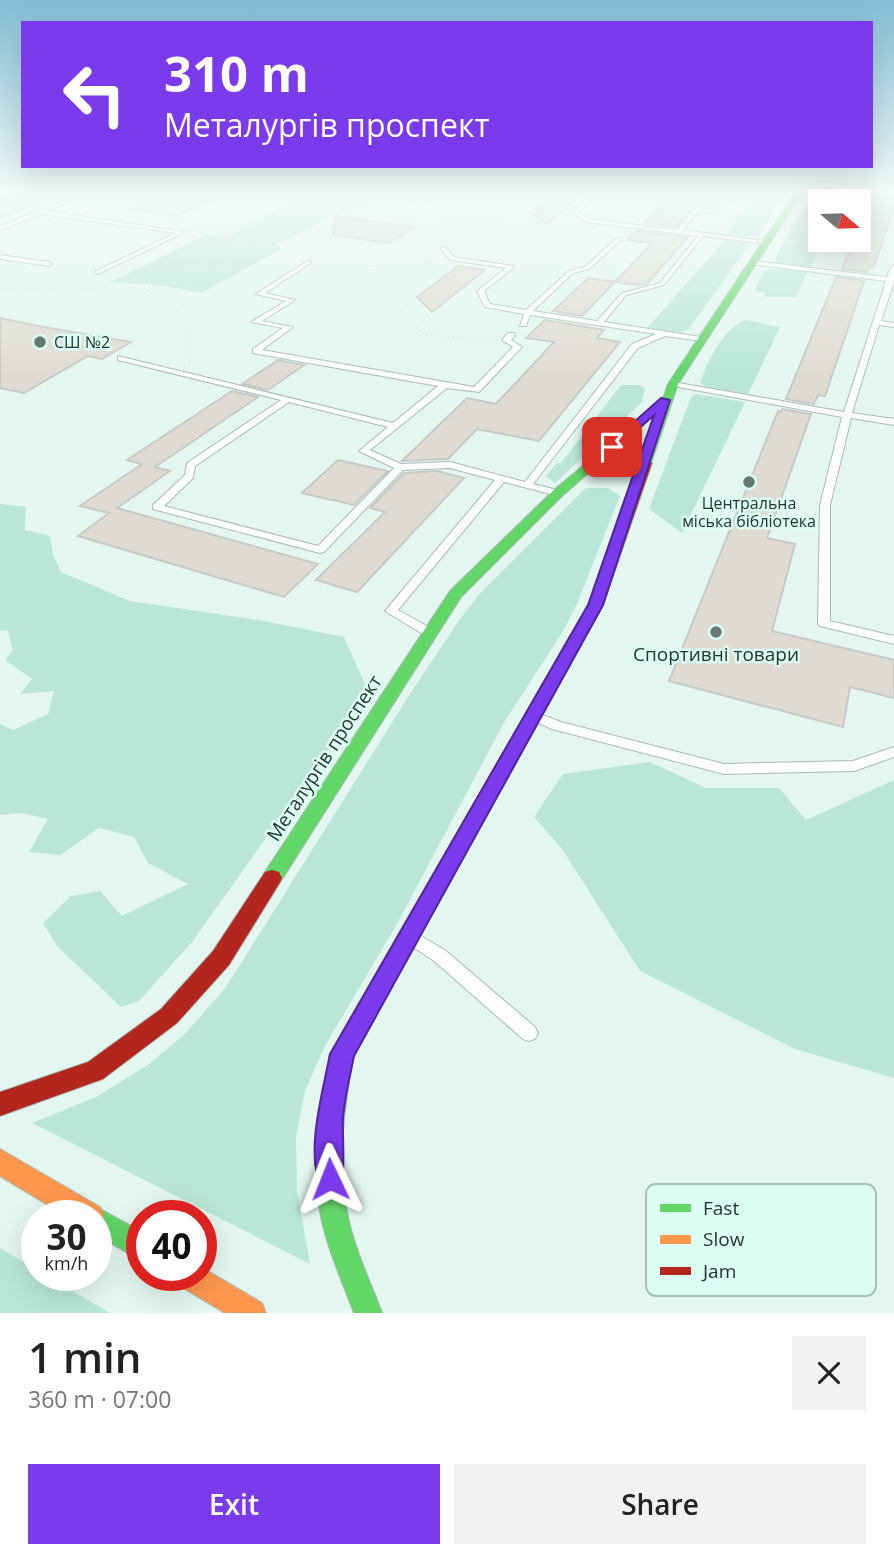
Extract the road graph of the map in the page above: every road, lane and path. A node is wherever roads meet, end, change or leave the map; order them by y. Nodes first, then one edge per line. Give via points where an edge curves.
1 (142, 251) edge
2 (228, 251) edge
3 (252, 251) edge
4 (446, 251) edge
5 (487, 251) edge
6 (548, 251) edge
7 (573, 251) edge
8 (605, 251) edge
9 (688, 251) edge
10 (762, 251) edge
11 (484, 253) dead end
12 (570, 254) junction
13 (0, 257) edge
14 (309, 262) dead end
15 (49, 264) dead end
16 (753, 264) junction
17 (373, 266) dead end
18 (511, 267) junction
19 (894, 267) edge
20 (98, 272) dead end
21 (172, 279) junction
22 (892, 280) edge
23 (159, 285) junction
24 (0, 289) edge
25 (176, 291) junction
26 (144, 293) dead end
27 (528, 312) junction
28 (599, 323) junction
29 (876, 323) junction
30 (523, 324) dead end
31 (894, 325) edge
32 (665, 333) junction
33 (509, 338) joint
34 (701, 339) junction
35 (121, 358) dead end
36 (191, 375) junction
37 (673, 384) junction
38 (445, 385) junction
39 (288, 399) junction
40 (665, 400) junction
41 (848, 415) junction
42 (894, 422) edge
43 (395, 426) junction
44 (400, 467) junction
45 (502, 478) junction
46 (577, 478) junction
47 (598, 480) dead end
48 (528, 484) junction
49 (558, 493) junction
50 (430, 633) junction
51 (894, 640) edge
52 (531, 715) junction
53 (894, 752) edge
54 (408, 934) junction
55 (529, 1033) dead end
56 (0, 1104) edge
57 (0, 1162) edge
58 (64, 1200) edge
59 (215, 1291) edge
60 (252, 1313) edge
61 (368, 1313) edge

1 - 20 lane
2 - 21 path
3 - 25 path
4 - 18 lane via 452,259
5 - 11 path
6 - 12 path
7 - 12 path
8 - 27 lane via 587,268 571,272
9 - 28 lane via 662,284 624,294
10 - 16 street, Металургів проспект
12 - 18 path
13 - 15 lane
14 - 38 lane via 259,294 292,300 255,322 289,327 256,351
16 - 22 lane
16 - 34 street, Металургів проспект
17 - 33 path via 378,286 424,335 476,341
18 - 27 lane via 480,291 487,306
19 - 22 lane
21 - 23 path
21 - 25 path
22 - 29 lane
23 - 24 path
23 - 26 path
25 - 36 path via 190,322
27 - 28 lane
27 - 30 lane
28 - 32 lane
29 - 31 lane
29 - 41 lane
32 - 34 lane
32 - 48 lane via 635,346
33 - 38 lane via 518,346 476,390
34 - 37 street, Металургів проспект
35 - 36 lane
36 - 39 lane
37 - 40 street, Металургів проспект
37 - 41 lane
38 - 43 lane
39 - 43 lane
39 - 44 lane via 190,465 190,476 157,506 320,550
40 - 46 street, Металургів проспект
40 - 52 street, Металургів проспект via 628,487 596,605
41 - 42 lane
41 - 51 lane via 825,505 824,623
43 - 44 lane via 364,451
44 - 45 lane via 450,465
45 - 48 lane
45 - 50 lane via 391,611
46 - 47 street
46 - 49 street, Металургів проспект
48 - 49 lane
49 - 50 street, Металургів проспект via 455,594
50 - 56 street, Металургів проспект via 221,958 169,1016 94,1071
52 - 53 lane via 557,726 724,769 854,766
52 - 54 street, Металургів проспект
54 - 55 lane
54 - 61 street, Металургів проспект via 342,1054 331,1113 332,1207
57 - 58 street
59 - 60 street

